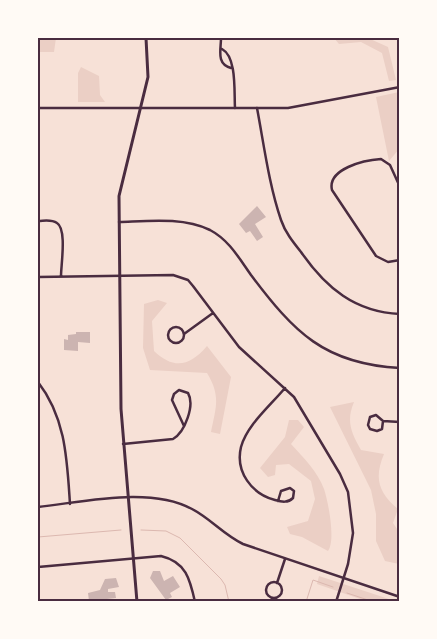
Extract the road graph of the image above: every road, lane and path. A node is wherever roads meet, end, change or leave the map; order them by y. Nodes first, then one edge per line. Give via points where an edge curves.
1 (146, 38) edge
2 (221, 38) edge
3 (222, 49) junction
4 (231, 68) junction
5 (400, 87) edge
6 (141, 107) junction
7 (38, 108) edge
8 (235, 108) junction
9 (257, 108) junction
10 (400, 187) edge
11 (38, 221) edge
12 (120, 222) junction
13 (400, 260) edge
14 (38, 276) edge
15 (61, 276) junction
16 (119, 276) junction
17 (213, 313) junction
18 (400, 314) edge
19 (184, 334) junction
20 (400, 368) edge
21 (38, 382) edge
22 (284, 388) junction
23 (384, 421) junction
24 (400, 422) edge
25 (184, 426) junction
26 (123, 444) junction
27 (128, 498) junction
28 (278, 501) junction
29 (70, 504) junction
30 (38, 507) edge
31 (133, 558) junction
32 (285, 559) junction
33 (38, 567) edge
34 (343, 578) junction
35 (277, 583) junction
36 (400, 597) edge
37 (137, 602) edge
38 (195, 602) edge
39 (336, 602) edge

1 - 6 main road via 148,77
2 - 3 street
3 - 4 street via 230,56
3 - 4 street via 221,61
4 - 8 street
5 - 9 street via 296,107
6 - 7 street
6 - 8 street
6 - 12 main road via 120,190
8 - 9 street
9 - 18 street via 278,209 287,233 313,270 341,295 370,310
10 - 13 street via 393,169 381,159 341,171 334,175 330,184 376,256 388,262
11 - 15 street via 56,222 61,226
12 - 16 main road
12 - 20 street via 186,223 208,230 230,246 280,314 311,340 344,358
14 - 15 street
15 - 16 street
16 - 17 street via 180,276 193,286
16 - 26 main road
17 - 19 street
17 - 22 street via 239,347
19 - 19 street via 175,328 169,335 172,341 178,342
21 - 29 street via 63,433
22 - 28 street via 248,433 240,456 243,474 254,489
22 - 34 street via 302,408 348,492 353,533
23 - 23 street via 373,416 368,425 377,431 382,429
23 - 24 street
25 - 25 street via 190,399 188,393 179,390 172,400
25 - 26 street via 173,439
26 - 27 main road
27 - 29 street
27 - 31 main road
27 - 32 street via 154,498 180,504 199,513 234,540
28 - 28 street via 290,501 294,491 285,488
29 - 30 street
31 - 33 street
31 - 37 main road
31 - 38 street via 161,556 180,564 187,571
32 - 34 street
32 - 35 street
34 - 36 street
34 - 39 street
35 - 35 street via 267,586 271,597 282,592

